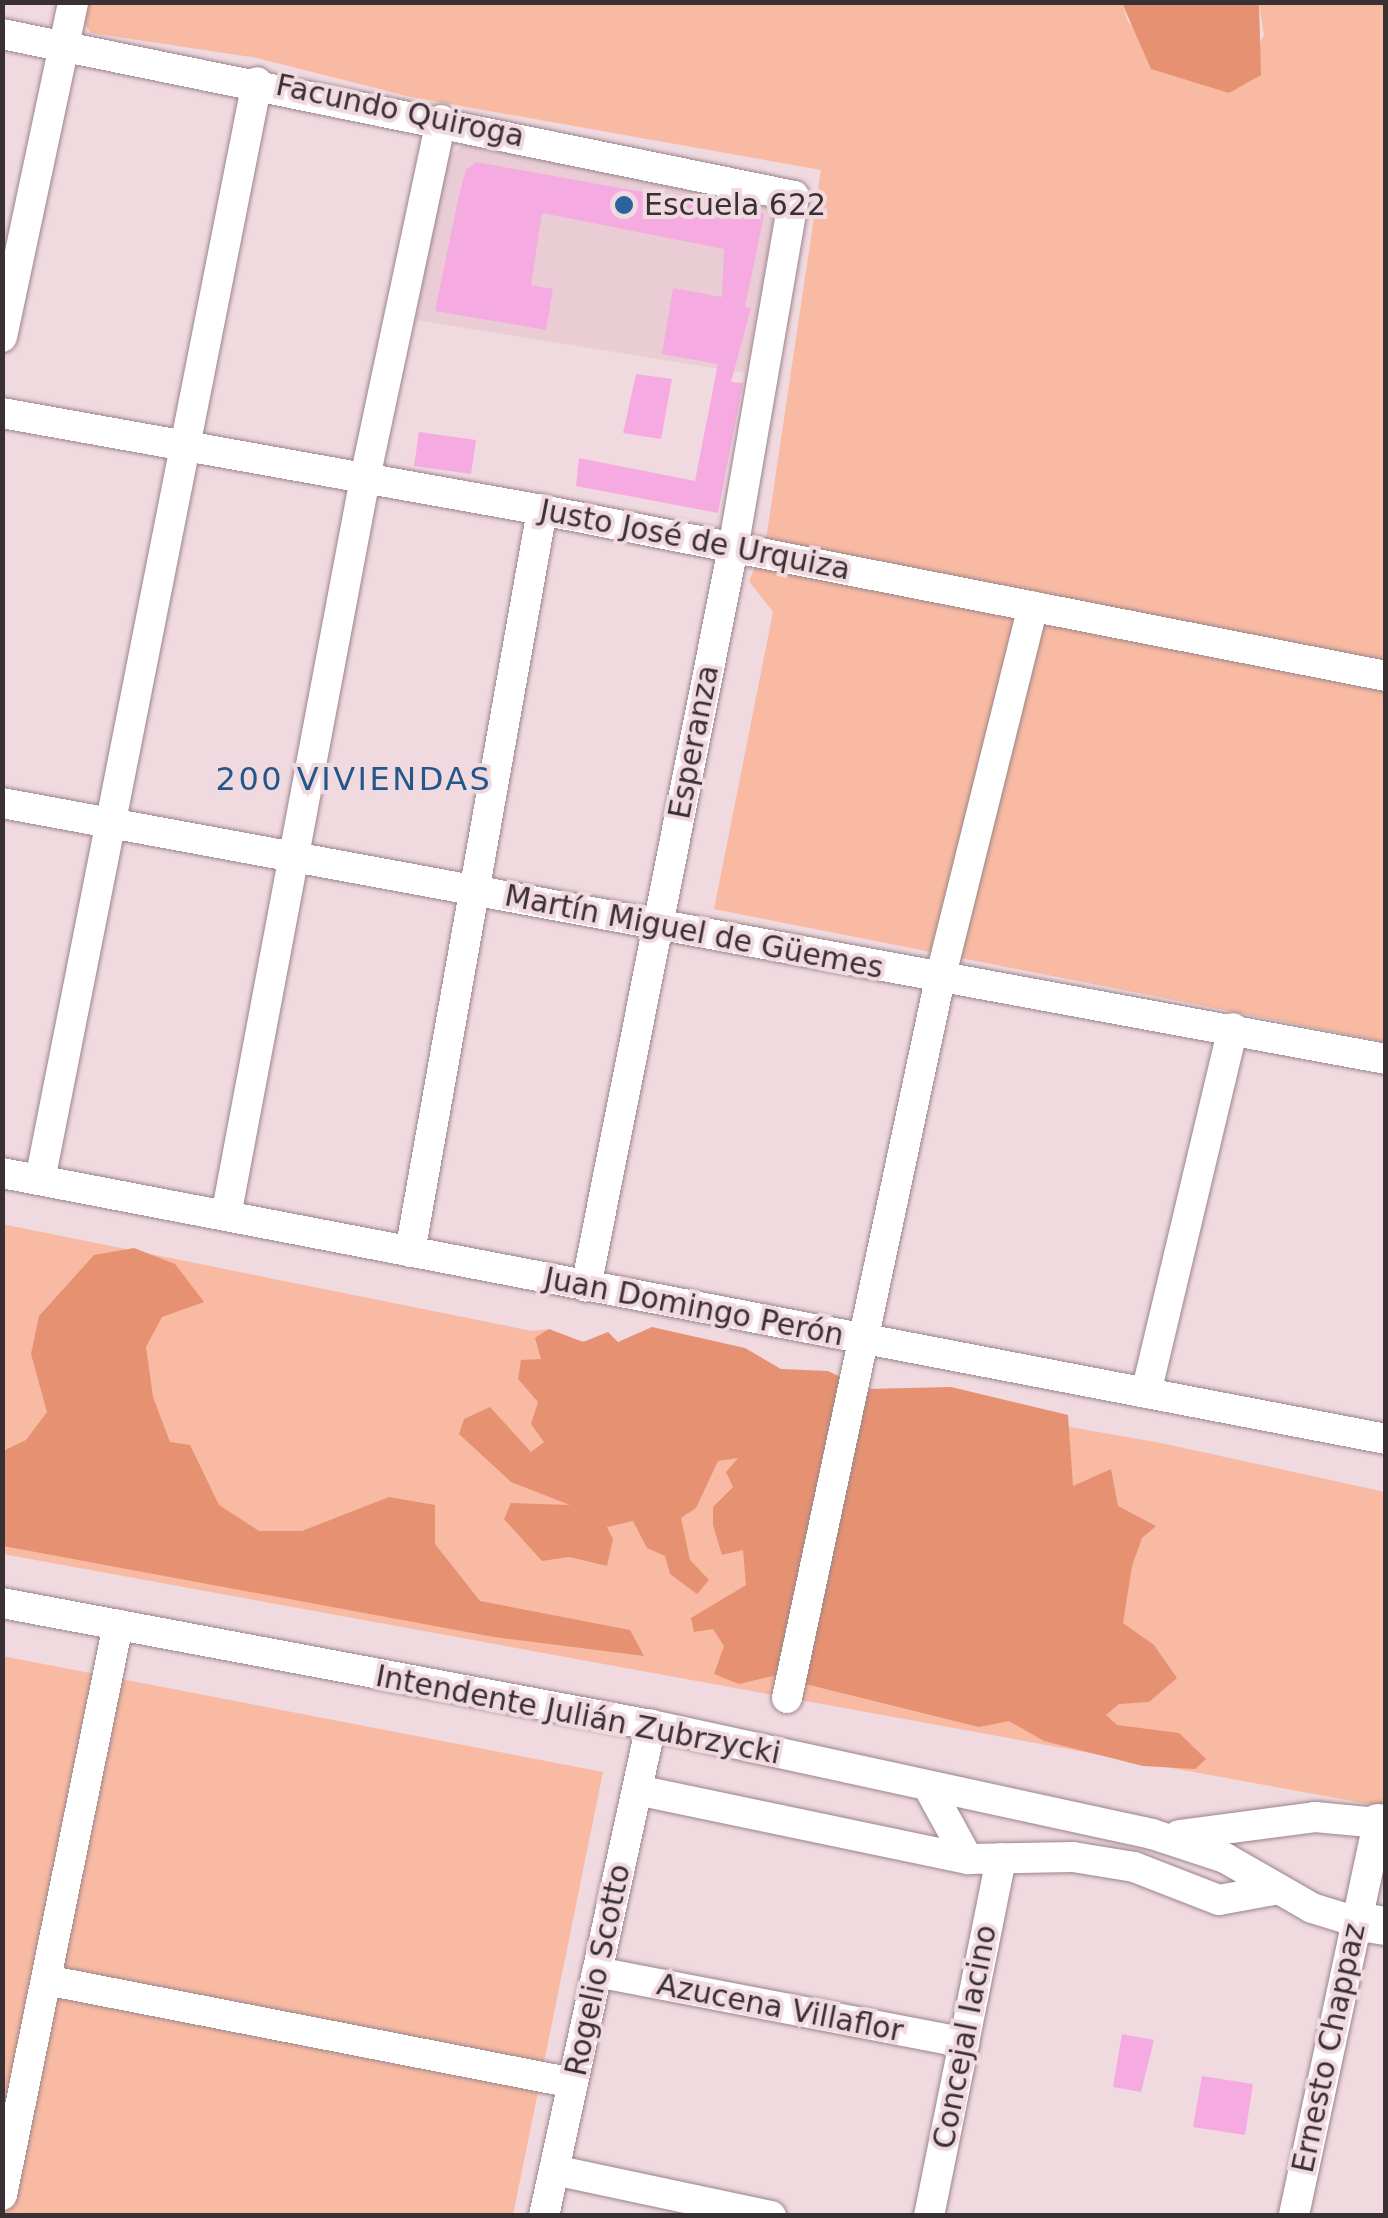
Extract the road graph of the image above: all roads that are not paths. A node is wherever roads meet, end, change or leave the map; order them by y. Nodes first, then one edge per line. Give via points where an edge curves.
1 (73, 2) edge
2 (2, 34) edge
3 (64, 46) junction
4 (258, 82) junction
5 (441, 120) junction
6 (794, 196) joint
7 (2, 337) edge
8 (2, 413) edge
9 (184, 446) junction
10 (365, 478) junction
11 (542, 510) junction
12 (733, 548) junction
13 (1033, 606) junction
14 (1386, 676) edge
15 (2, 803) edge
16 (110, 820) junction
17 (293, 856) junction
18 (472, 890) junction
19 (658, 926) junction
20 (940, 979) junction
21 (1233, 1028) junction
22 (1386, 1059) edge
23 (2, 1172) edge
24 (40, 1180) junction
25 (226, 1216) junction
26 (410, 1252) junction
27 (586, 1286) junction
28 (862, 1339) junction
29 (1146, 1393) junction
30 (1386, 1439) edge
31 (2, 1603) edge
32 (118, 1625) junction
33 (787, 1698) dead end
34 (651, 1726) junction
35 (637, 1790) junction
36 (930, 1790) junction
37 (1382, 1824) edge
38 (1152, 1834) junction
39 (1001, 1858) junction
40 (968, 1859) junction
41 (1279, 1889) junction
42 (1370, 1924) edge
43 (597, 1972) junction
44 (46, 1980) junction
45 (964, 2043) junction
46 (573, 2083) junction
47 (554, 2170) junction
48 (2, 2195) edge
49 (544, 2216) edge
50 (771, 2216) edge
51 (929, 2216) edge
52 (1294, 2216) edge

1 - 3 street
2 - 3 street, Facundo Quiroga
3 - 4 street, Facundo Quiroga
3 - 7 street
4 - 5 street, Facundo Quiroga
4 - 9 street
5 - 6 street, Facundo Quiroga
5 - 10 street
6 - 12 street, Esperanza
8 - 9 street, Justo José de Urquiza
9 - 10 street, Justo José de Urquiza
9 - 16 street
10 - 11 street, Justo José de Urquiza
10 - 17 street
11 - 12 street, Justo José de Urquiza
11 - 18 street
12 - 13 street, Justo José de Urquiza
12 - 19 street, Esperanza
13 - 14 street, Justo José de Urquiza
13 - 20 street
15 - 16 street, Martín Miguel de Güemes
16 - 17 street, Martín Miguel de Güemes
16 - 24 street
17 - 18 street, Martín Miguel de Güemes
17 - 25 street
18 - 19 street, Martín Miguel de Güemes
18 - 26 street
19 - 20 street, Martín Miguel de Güemes
19 - 27 street, Esperanza
20 - 21 street, Martín Miguel de Güemes
20 - 28 street
21 - 22 street, Martín Miguel de Güemes
21 - 29 street
23 - 24 street, Juan Domingo Perón
24 - 25 street, Juan Domingo Perón
25 - 26 street, Juan Domingo Perón
26 - 27 street, Juan Domingo Perón
27 - 28 street, Juan Domingo Perón
28 - 29 street, Juan Domingo Perón
28 - 33 street
29 - 30 street, Juan Domingo Perón
31 - 32 street, Intendente Julián Zubrzycki
32 - 34 street, Intendente Julián Zubrzycki
32 - 44 street
34 - 35 street, Rogelio Scotto
34 - 36 street, Intendente Julián Zubrzycki
35 - 40 street
35 - 43 street, Rogelio Scotto
36 - 38 street, Intendente Julián Zubrzycki
36 - 40 street
37 - 38 street, Intendente Julián Zubrzycki via 1315,1817 1227,1833
37 - 42 street, Ernesto Chappaz
38 - 41 street, Intendente Julián Zubrzycki via 1225,1858
39 - 40 street
39 - 41 street via 1074,1857 1134,1867 1220,1900
39 - 45 street, Concejal Iacino
41 - 42 street, Intendente Julián Zubrzycki
42 - 52 street, Ernesto Chappaz
43 - 45 street, Azucena Villaflor
43 - 46 street, Rogelio Scotto
44 - 46 street
44 - 48 street
45 - 51 street, Concejal Iacino
46 - 47 street, Rogelio Scotto
47 - 49 street, Rogelio Scotto
47 - 50 street

